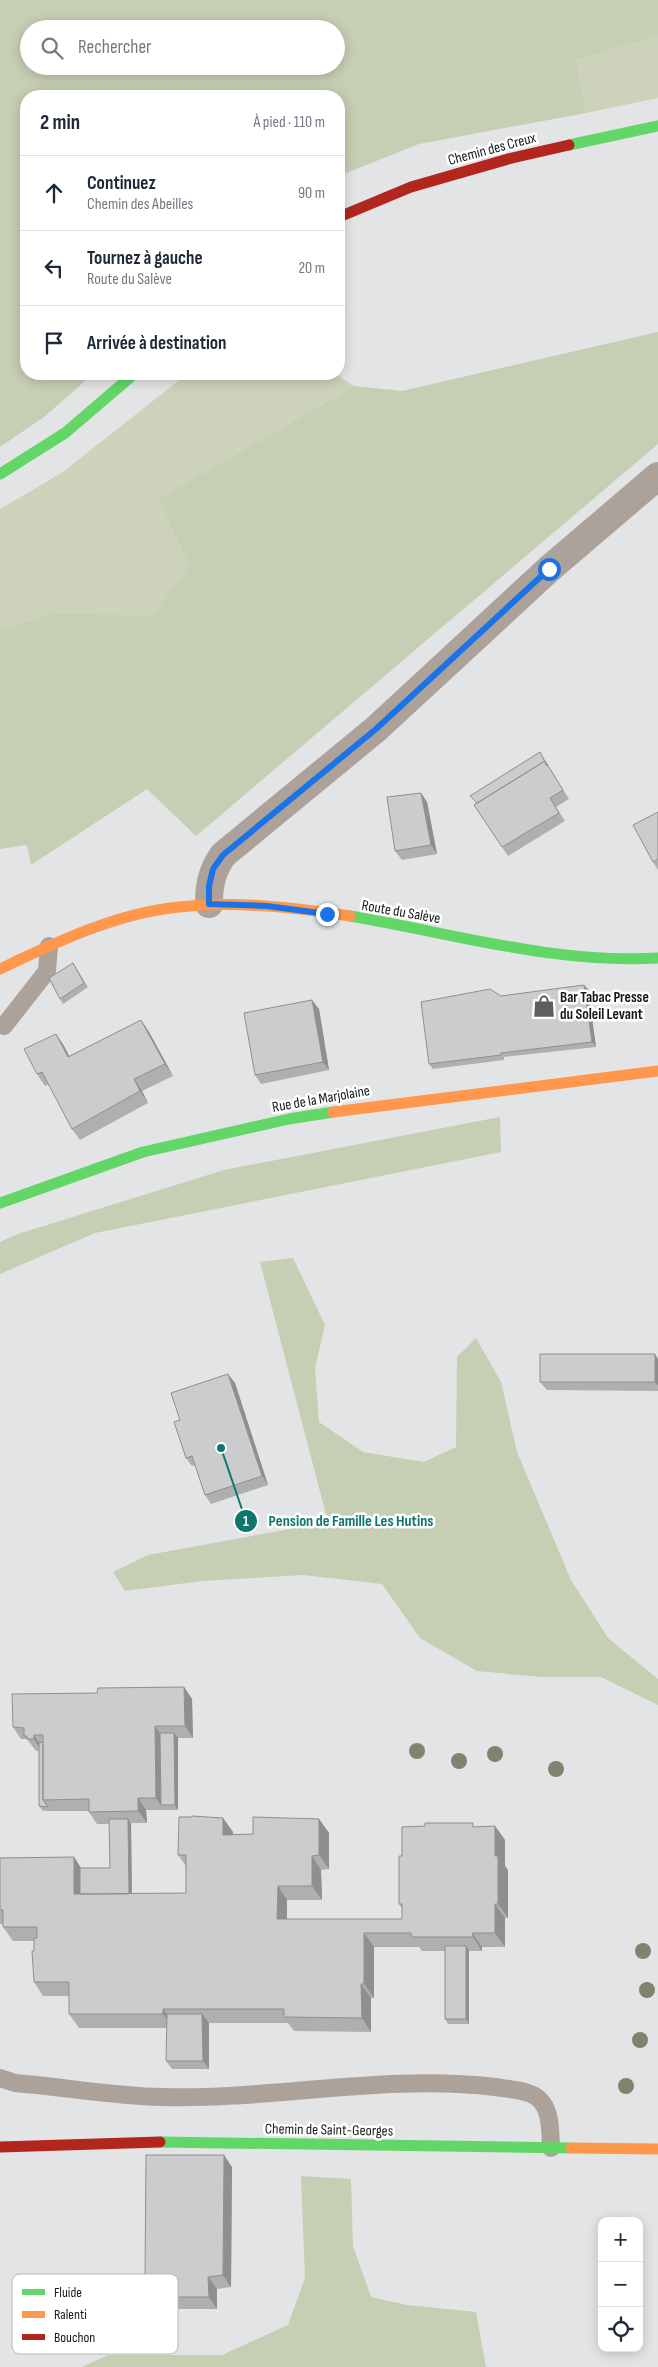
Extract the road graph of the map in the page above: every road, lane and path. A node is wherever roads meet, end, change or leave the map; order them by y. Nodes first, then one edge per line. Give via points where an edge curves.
1 (658, 126) edge
2 (345, 214) edge
3 (127, 380) edge
4 (0, 474) edge
5 (658, 476) edge
6 (209, 904) junction
7 (49, 946) junction
8 (658, 958) edge
9 (0, 969) edge
10 (4, 1026) dead end
11 (658, 1071) edge
12 (0, 1203) edge
13 (0, 2078) edge
14 (0, 2147) edge
15 (551, 2148) junction
16 (658, 2149) edge

1 - 2 street, Chemin des Creux via 494,163 411,187
3 - 4 street via 65,433
5 - 6 street via 549,569 376,729 223,855 213,869
6 - 7 street, Route du Salève via 143,914
6 - 8 street, Route du Salève via 257,905 318,913 560,954
7 - 9 street, Route du Salève
7 - 10 lane via 47,971
11 - 12 street, Rue de la Marjolaine via 375,1105 290,1119 143,1152
13 - 15 lane via 161,2097 406,2083 467,2084 516,2090 538,2098 548,2114
14 - 15 street, Chemin de Saint-Georges via 144,2142
15 - 16 street, Chemin de Saint-Georges

